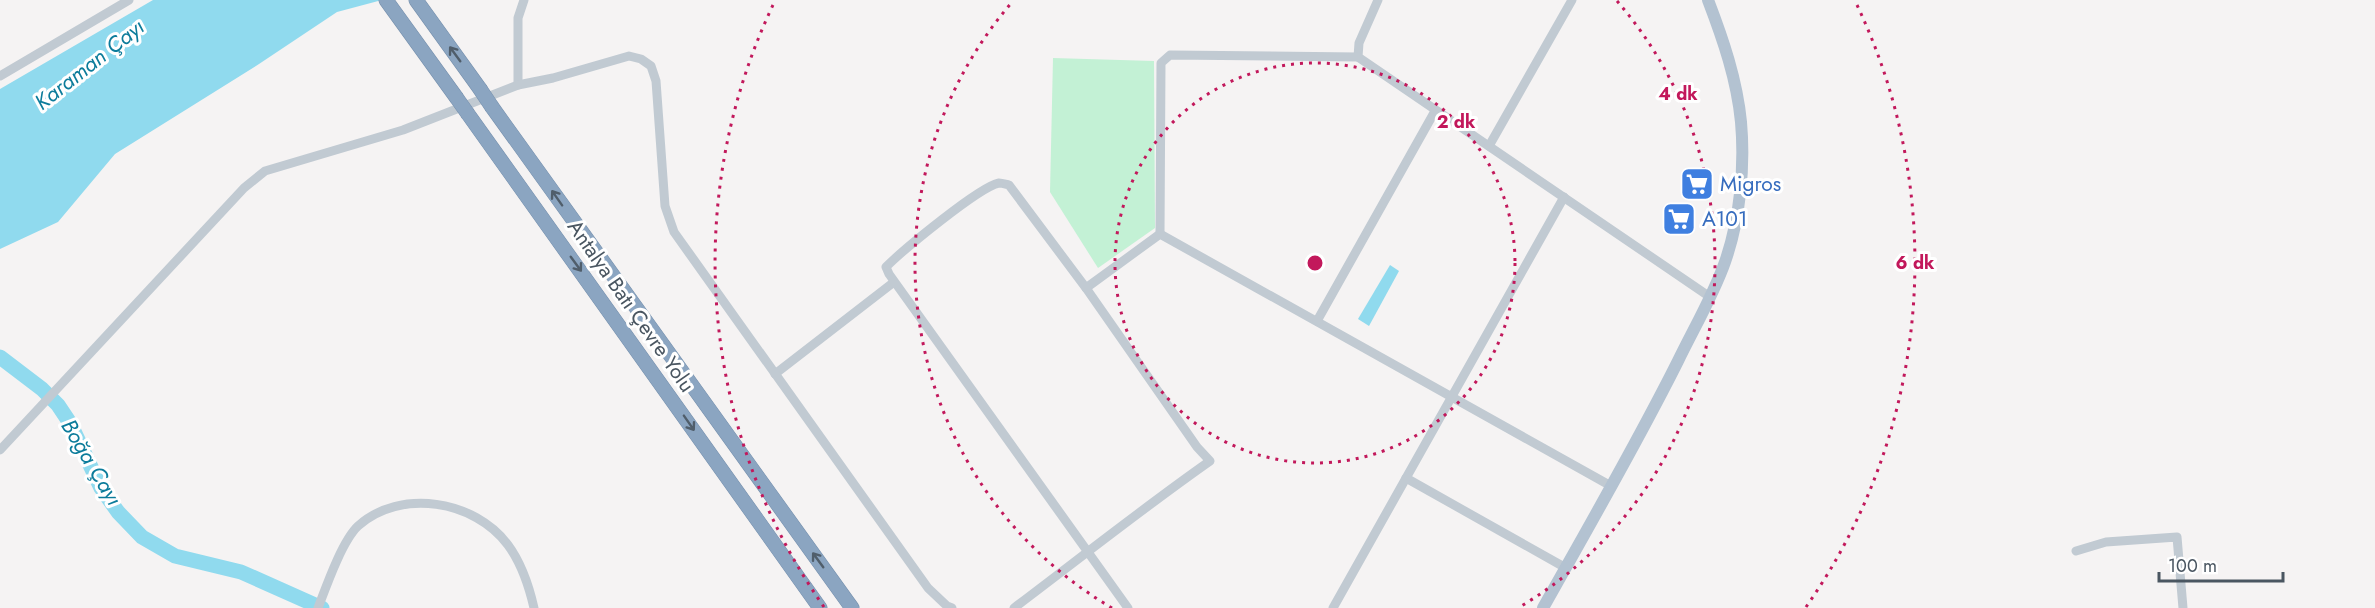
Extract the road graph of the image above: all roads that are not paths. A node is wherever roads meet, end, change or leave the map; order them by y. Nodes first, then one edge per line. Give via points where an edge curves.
1 (129, 0) edge
2 (387, 0) edge
3 (416, 0) edge
4 (524, 0) edge
5 (1378, 0) edge
6 (1572, 0) edge
7 (1707, 0) edge
8 (1358, 57) junction
9 (0, 76) edge
10 (518, 86) junction
11 (1435, 111) junction
12 (1488, 146) junction
13 (1564, 197) junction
14 (1160, 234) junction
15 (894, 282) junction
16 (1086, 288) junction
17 (1710, 297) junction
18 (1317, 321) junction
19 (775, 374) junction
20 (1451, 397) junction
21 (0, 450) edge
22 (1406, 478) junction
23 (1611, 486) junction
24 (2076, 551) dead end
25 (1087, 552) junction
26 (1566, 568) junction
27 (318, 608) edge
28 (534, 608) edge
29 (820, 608) edge
30 (852, 608) edge
31 (952, 608) edge
32 (1014, 608) edge
33 (1128, 608) edge
34 (1333, 608) edge
35 (1543, 608) edge
36 (2183, 608) edge

1 - 9 street
2 -> 29 highway, Antalya Batı Çevre Yolu, bridge
30 -> 3 highway, bridge
4 - 10 street via 518,18
5 - 8 street via 1359,43
6 - 12 street
7 - 17 main road via 1723,41 1741,123 1737,215
8 - 11 street
8 - 14 street via 1170,55 1161,63
10 - 19 street via 629,56 651,66 656,81 665,206 674,232
10 - 21 street via 403,130 265,171 244,188
11 - 12 street
11 - 18 street
12 - 13 street
13 - 17 street
13 - 20 street
14 - 16 street
14 - 18 street
15 - 16 street via 886,267 900,252 971,198 999,183 1009,185
15 - 19 street
15 - 25 street
16 - 25 street via 1210,461
17 - 23 main road
18 - 20 street
19 - 31 street via 928,588
20 - 22 street
20 - 23 street
22 - 26 street
22 - 34 street
23 - 26 main road
24 - 36 street via 2106,542 2177,537
25 - 32 street
25 - 33 street
26 - 35 main road
27 - 28 street via 356,528 374,515 412,503 435,504 477,517 495,530 519,562

